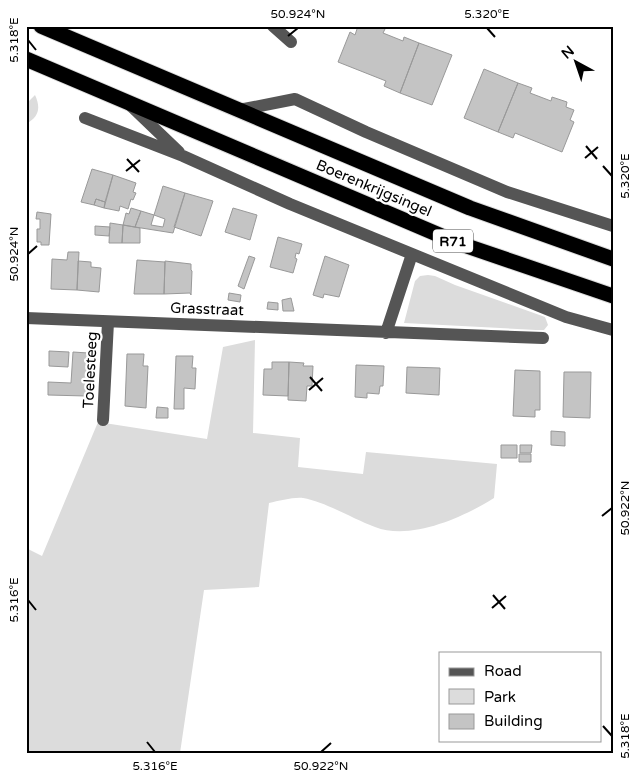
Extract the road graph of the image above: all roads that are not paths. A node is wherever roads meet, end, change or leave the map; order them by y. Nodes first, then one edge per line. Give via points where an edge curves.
1 (41, 26) edge
2 (273, 26) edge
3 (291, 42) dead end
4 (26, 59) edge
5 (126, 102) junction
6 (238, 110) junction
7 (85, 118) dead end
8 (183, 156) junction
9 (613, 226) edge
10 (412, 254) junction
11 (613, 259) edge
12 (613, 296) edge
13 (26, 318) edge
14 (108, 322) junction
15 (613, 330) edge
16 (386, 333) junction
17 (543, 338) dead end
18 (103, 420) dead end

1 - 6 highway, Boerenkrijgsingel / R71
2 - 3 street
4 - 5 highway, Boerenkrijgsingel / R71
5 - 8 street, Boerenkrijgsingel
5 - 12 highway, Boerenkrijgsingel / R71 via 458,243
6 - 9 street via 295,99 507,192
6 - 11 highway, Boerenkrijgsingel / R71 via 470,208
7 - 8 street, Boerenkrijgsingel
8 - 10 street, Boerenkrijgsingel
10 - 15 street, Boerenkrijgsingel via 566,317
10 - 16 street
13 - 14 street, Grasstraat
14 - 16 street, Grasstraat
14 - 18 street, Toelesteeg
16 - 17 street, Grasstraat

